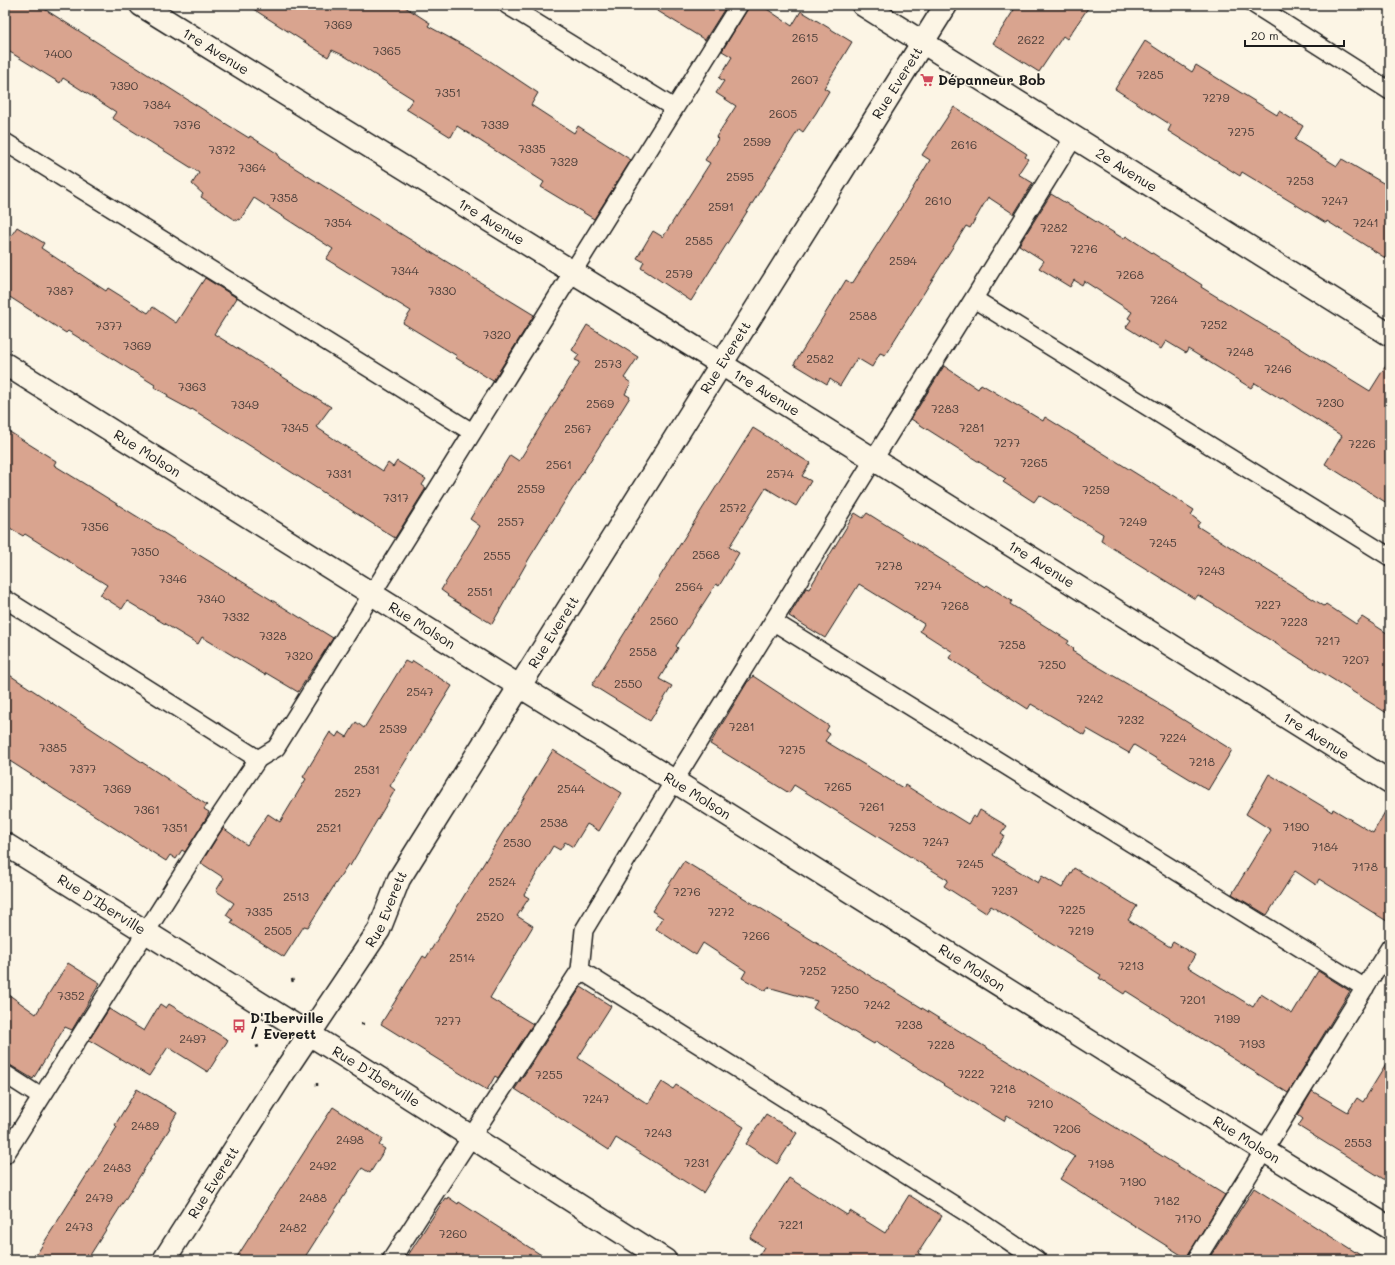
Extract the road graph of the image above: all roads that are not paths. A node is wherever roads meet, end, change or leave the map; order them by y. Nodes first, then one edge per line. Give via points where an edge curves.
1 (141, 5) edge
2 (507, 5) edge
3 (739, 5) edge
4 (863, 5) edge
5 (946, 5) edge
6 (1255, 5) edge
7 (923, 42) junction
8 (1390, 91) edge
9 (674, 108) junction
10 (1074, 137) junction
11 (5, 142) edge
12 (573, 272) junction
13 (974, 299) junction
14 (1390, 335) edge
15 (5, 364) edge
16 (721, 364) junction
17 (472, 432) junction
18 (873, 460) junction
19 (1390, 557) edge
20 (372, 594) junction
21 (5, 599) edge
22 (774, 622) junction
23 (520, 686) junction
24 (258, 759) junction
25 (674, 781) junction
26 (1390, 782) edge
27 (5, 844) edge
28 (145, 932) junction
29 (1390, 947) edge
30 (580, 970) junction
31 (1365, 988) junction
32 (310, 1034) junction
33 (5, 1074) edge
34 (41, 1097) junction
35 (471, 1137) junction
36 (1263, 1150) junction
37 (5, 1155) edge
38 (1390, 1228) edge
39 (164, 1260) edge
40 (391, 1260) edge
41 (665, 1260) edge
42 (1037, 1260) edge
43 (1196, 1260) edge

1 - 12 street, 1re Avenue
2 - 9 lane
3 - 9 lane
4 - 7 street, 2e Avenue
5 - 7 street, Rue Everett
6 - 8 lane
7 - 10 street, 2e Avenue
7 - 16 street, Rue Everett
9 - 12 lane
10 - 13 lane
10 - 14 street, 2e Avenue
11 - 17 lane
12 - 16 street, 1re Avenue
12 - 17 lane
13 - 18 lane
13 - 19 lane
15 - 20 street, Rue Molson
16 - 18 street, 1re Avenue
16 - 23 street, Rue Everett
17 - 20 lane
18 - 22 lane
18 - 26 street, 1re Avenue
20 - 23 street, Rue Molson
20 - 24 lane via 276,748
21 - 24 lane
22 - 25 lane
22 - 31 lane
23 - 25 street, Rue Molson
23 - 32 street, Rue Everett via 399,879 379,930
24 - 28 lane
25 - 30 lane via 584,930
25 - 36 street, Rue Molson
27 - 28 street, Rue D'Iberville
28 - 32 street, Rue D'Iberville
28 - 34 lane
29 - 31 lane
30 - 35 lane
30 - 42 lane via 970,1214
31 - 36 lane
32 - 35 street, Rue D'Iberville
32 - 39 street, Rue Everett
33 - 34 lane
34 - 37 lane
35 - 40 lane
35 - 41 street, Rue D'Iberville
36 - 38 street, Rue Molson
36 - 43 lane

